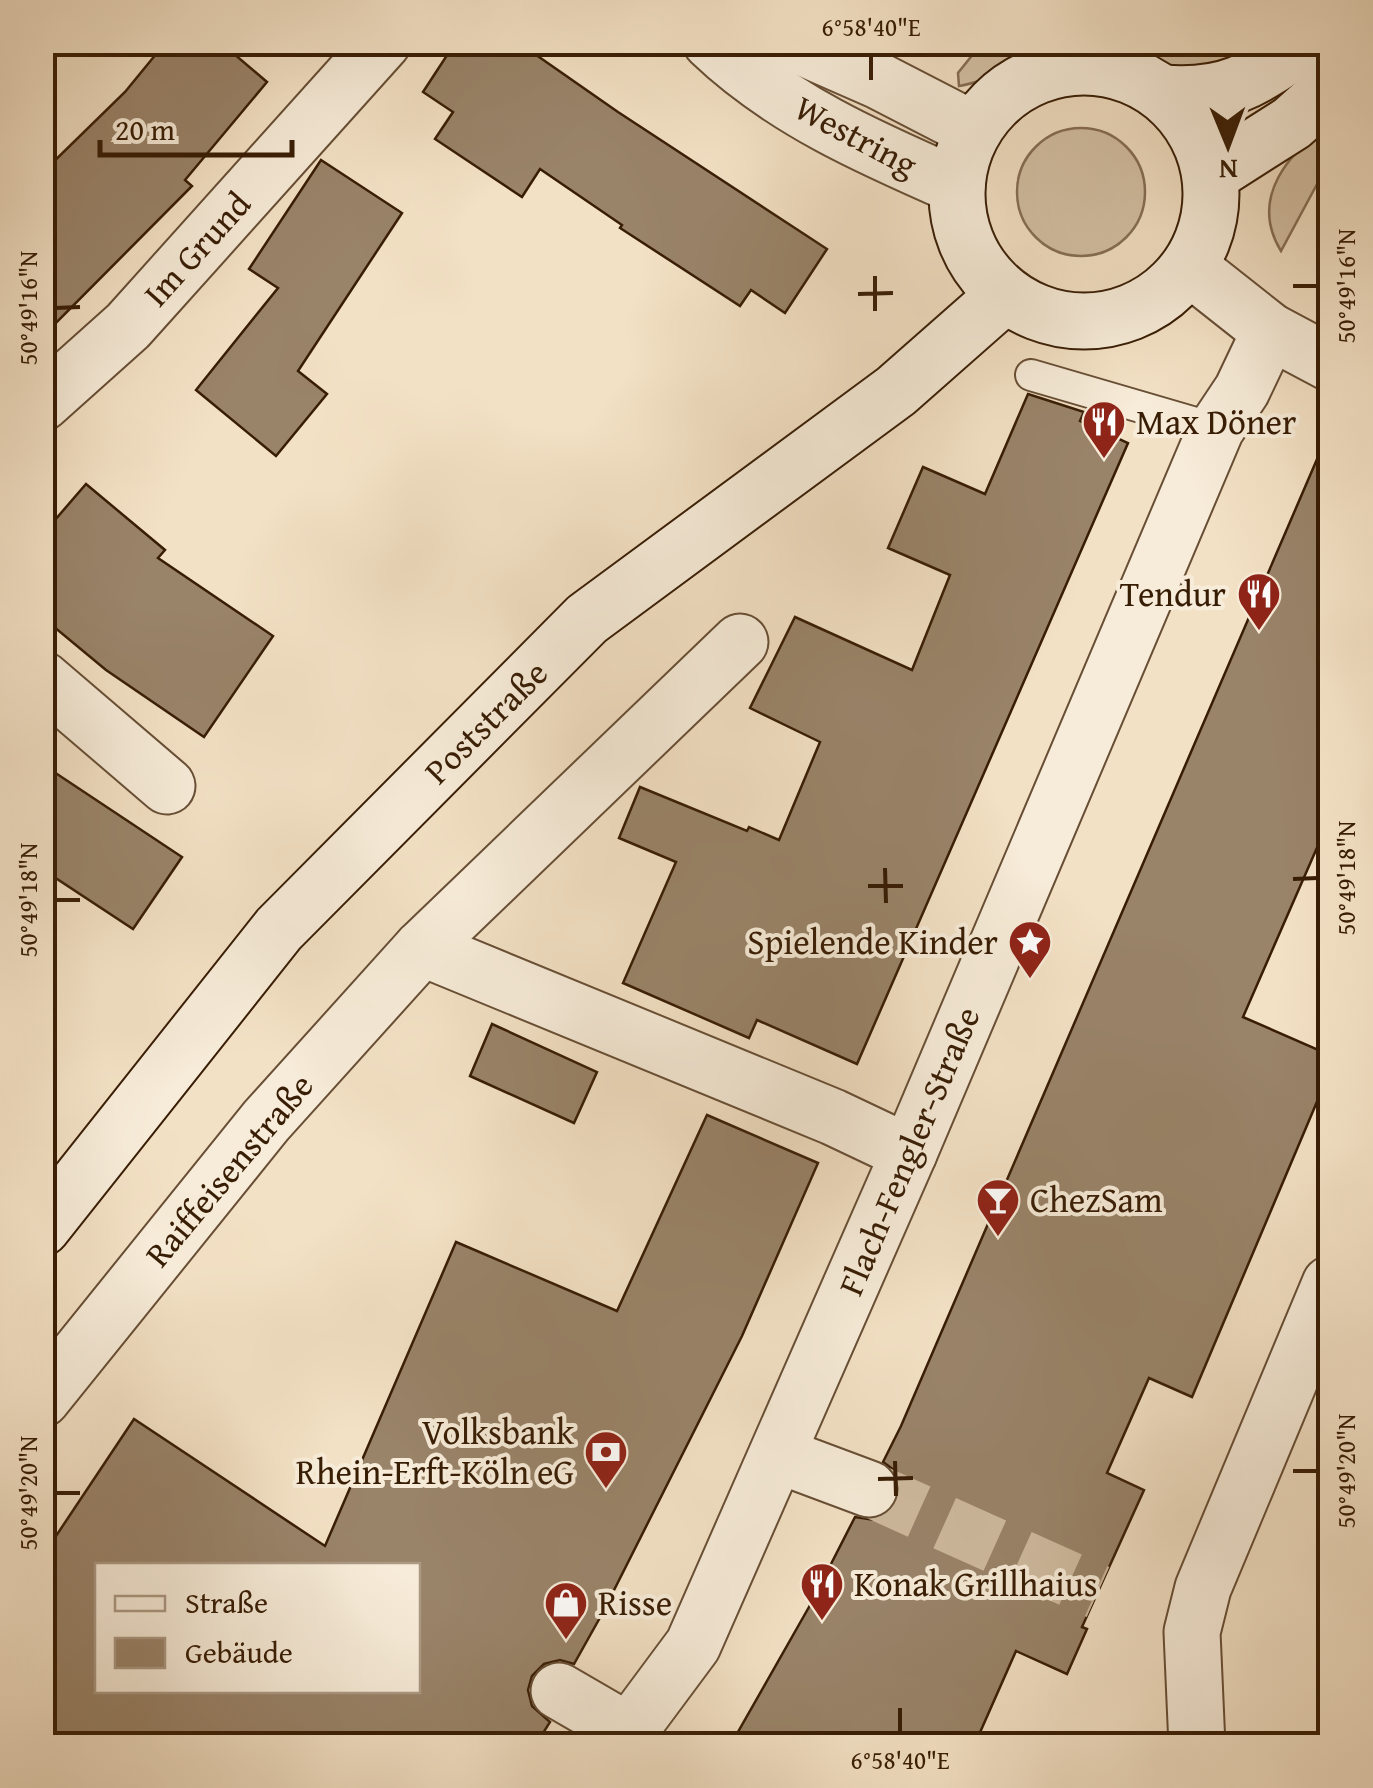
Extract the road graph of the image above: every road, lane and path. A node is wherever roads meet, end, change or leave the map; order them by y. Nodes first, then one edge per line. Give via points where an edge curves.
1 (384, 42) edge
2 (711, 42) edge
3 (790, 42) edge
4 (1307, 42) edge
5 (879, 62) edge
6 (1330, 89) edge
7 (1163, 93) junction
8 (974, 130) junction
9 (1215, 172) junction
10 (957, 186) junction
11 (1189, 266) junction
12 (1006, 296) junction
13 (1270, 331) junction
14 (1330, 362) edge
15 (1031, 375) dead end
16 (42, 403) edge
17 (1216, 429) junction
18 (740, 642) dead end
19 (42, 679) edge
20 (167, 786) dead end
21 (422, 948) junction
22 (909, 1152) junction
23 (42, 1228) edge
24 (1330, 1284) edge
25 (42, 1398) edge
26 (778, 1454) junction
27 (869, 1489) tunnel mouth
28 (560, 1691) dead end
29 (624, 1738) edge
30 (1197, 1746) edge

1 - 16 street, Im Grund via 128,326
2 - 10 street, Westring via 819,122
3 - 5 street, Westring
4 - 7 street via 1222,92
5 - 8 street, Westring
6 - 9 street via 1292,123
7 - 8 street, Westring via 1099,66 1070,67 1013,87
7 - 9 street, Westring via 1187,117
8 - 10 street, Westring
9 - 11 street, Westring via 1210,215
10 - 12 street, Westring via 974,258
11 - 12 street, Westring via 1152,301 1097,320 1056,318
11 - 13 street
12 - 23 street, Poststraße via 896,391 588,620 279,929
13 - 14 street
13 - 17 street, Flach-Fengler-Straße
15 - 17 lane
17 - 22 street, Flach-Fengler-Straße
18 - 21 street, Raiffeisenstraße
19 - 20 street
21 - 22 street
21 - 25 street, Raiffeisenstraße via 266,1121
22 - 26 street, Flach-Fengler-Straße
24 - 30 street via 1203,1588 1192,1632
26 - 27 street
26 - 29 street, Flach-Fengler-Straße via 693,1645
28 - 29 street

